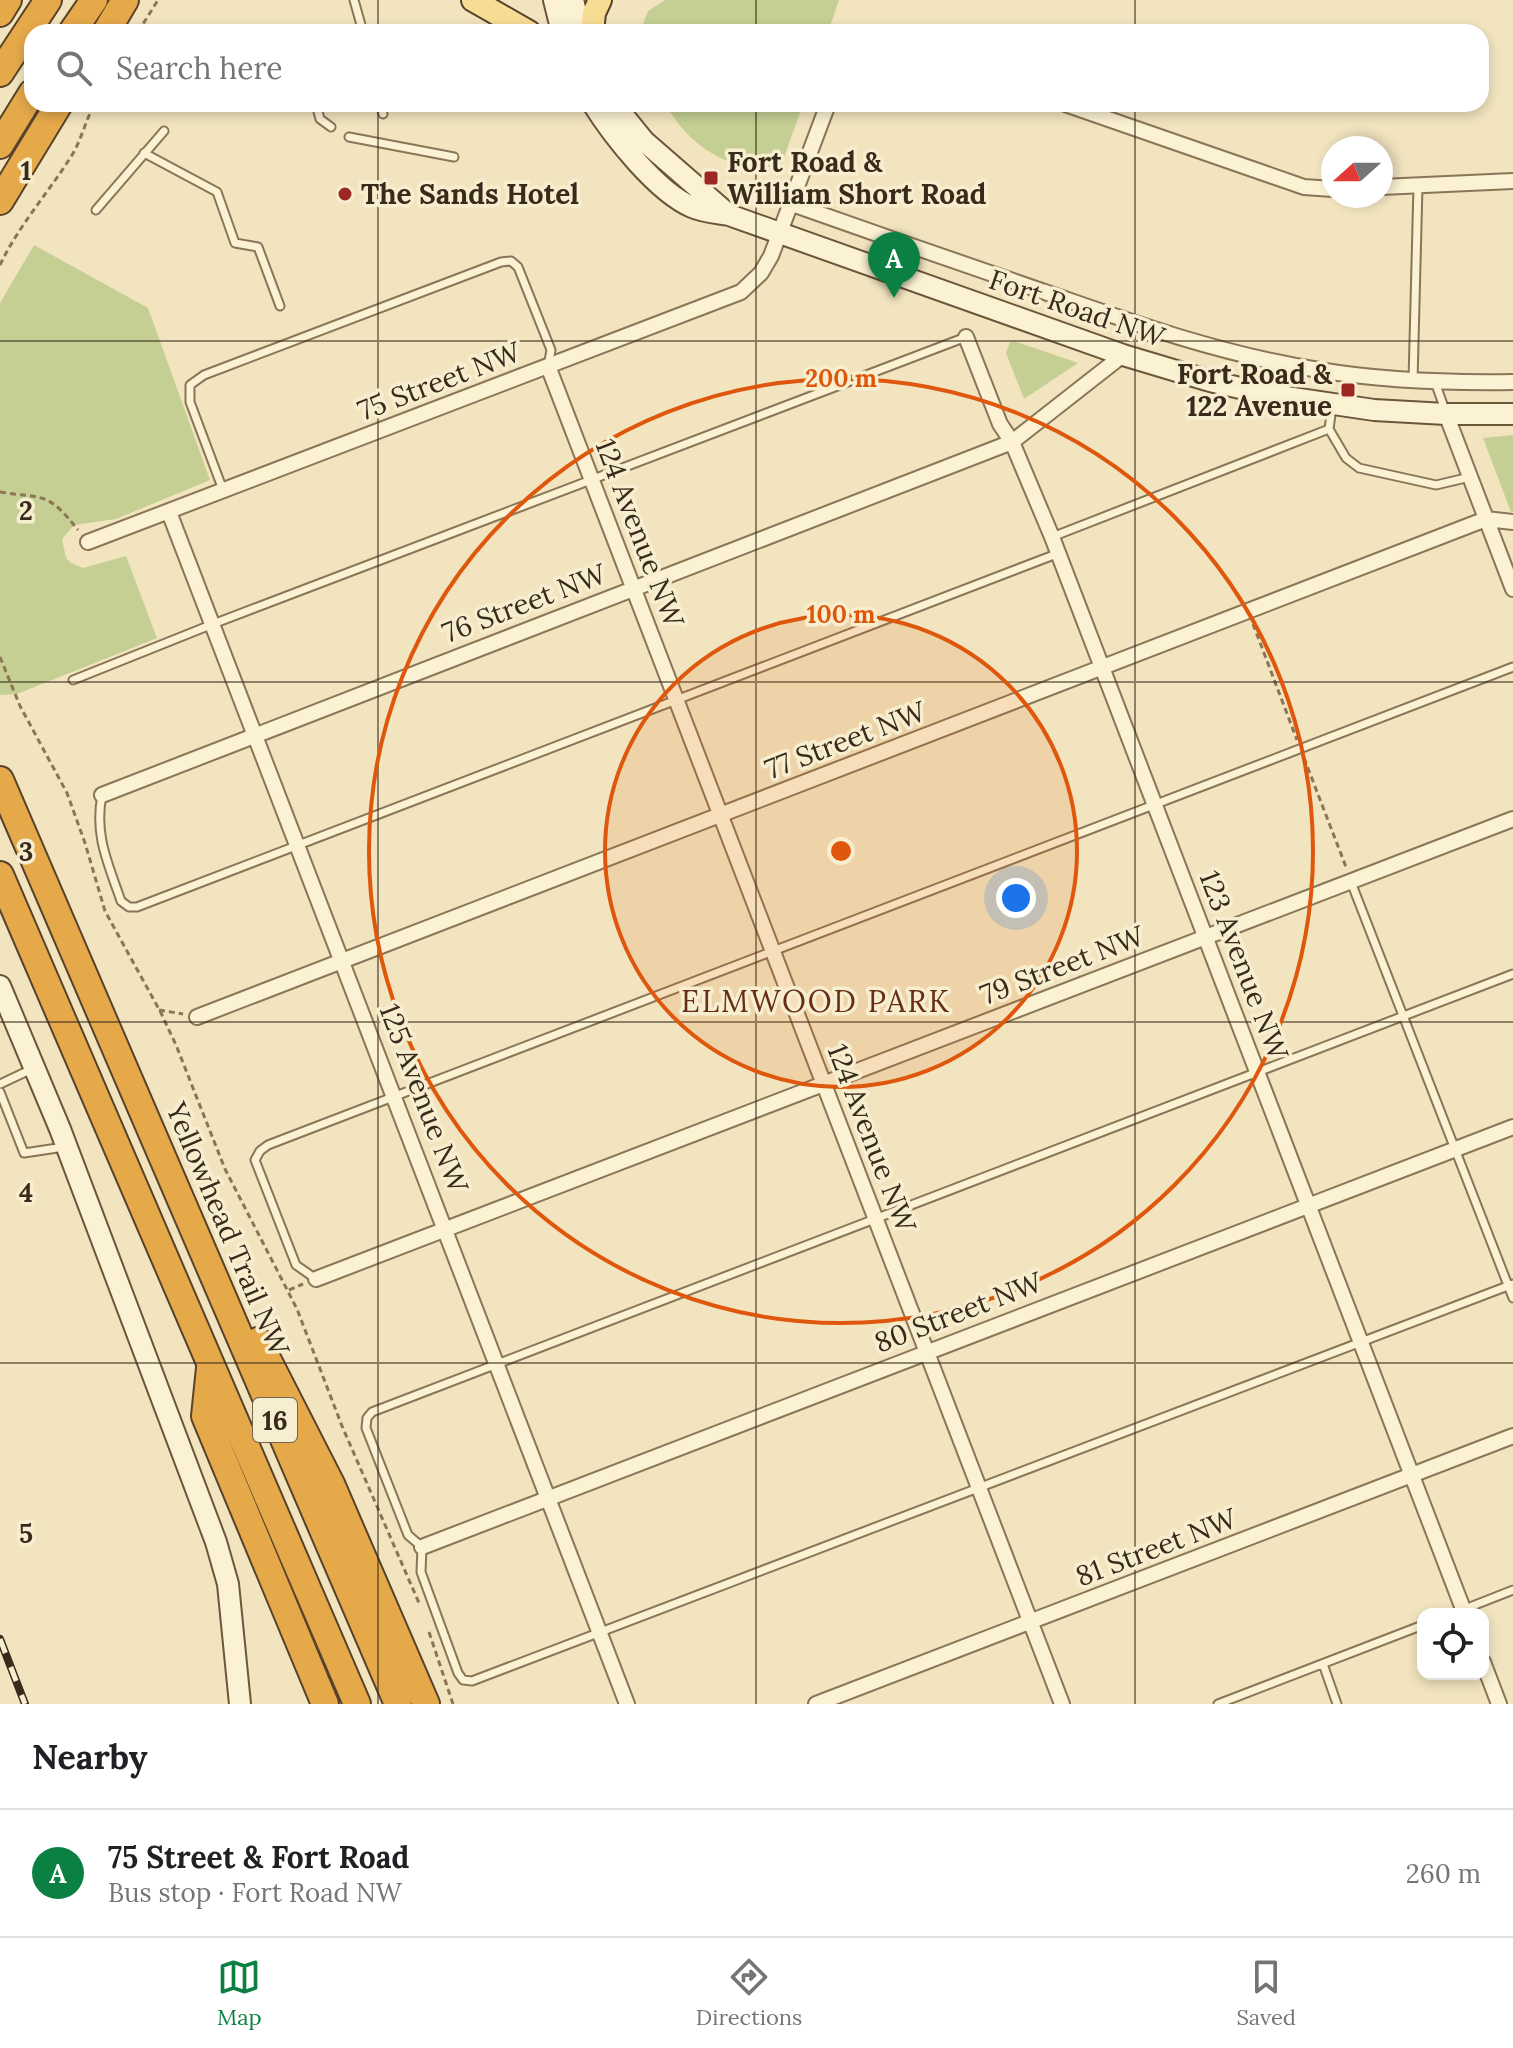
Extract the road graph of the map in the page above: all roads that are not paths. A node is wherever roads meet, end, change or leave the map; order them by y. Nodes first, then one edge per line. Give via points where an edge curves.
1 (8, 0) edge
2 (48, 0) edge
3 (94, 0) edge
4 (125, 0) edge
5 (134, 0) edge
6 (354, 0) edge
7 (365, 0) edge
8 (473, 0) edge
9 (554, 0) edge
10 (573, 0) edge
11 (600, 0) edge
12 (358, 9) junction
13 (0, 13) edge
14 (32, 24) edge
15 (78, 24) edge
16 (110, 24) edge
17 (111, 24) edge
18 (361, 24) edge
19 (515, 24) edge
20 (560, 24) edge
21 (579, 24) edge
22 (593, 24) edge
23 (24, 36) edge
24 (0, 73) edge
25 (24, 106) edge
26 (54, 112) edge
27 (318, 112) edge
28 (599, 112) edge
29 (620, 112) edge
30 (825, 112) edge
31 (1088, 112) edge
32 (331, 127) dead end
33 (164, 131) dead end
34 (349, 137) dead end
35 (0, 145) edge
36 (144, 153) junction
37 (454, 157) dead end
38 (1513, 181) edge
39 (1418, 186) junction
40 (1393, 187) edge
41 (1321, 188) edge
42 (0, 201) edge
43 (792, 204) junction
44 (96, 210) dead end
45 (729, 215) junction
46 (781, 233) junction
47 (280, 306) dead end
48 (966, 337) joint
49 (1123, 355) junction
50 (548, 366) junction
51 (1413, 381) junction
52 (1435, 382) junction
53 (1513, 382) edge
54 (1332, 404) junction
55 (1446, 414) junction
56 (1513, 414) edge
57 (1329, 429) junction
58 (1012, 442) junction
59 (1470, 477) junction
60 (592, 480) junction
61 (224, 492) junction
62 (169, 512) junction
63 (1486, 519) junction
64 (1513, 522) edge
65 (1052, 537) junction
66 (88, 542) road end
67 (1059, 553) junction
68 (633, 589) junction
69 (1513, 589) edge
70 (213, 624) junction
71 (1513, 667) edge
72 (1103, 669) junction
73 (73, 680) dead end
74 (677, 701) junction
75 (255, 735) junction
76 (0, 780) edge
77 (102, 795) joint
78 (1154, 804) junction
79 (721, 816) junction
80 (1513, 819) edge
81 (298, 847) junction
82 (0, 875) edge
83 (1351, 882) junction
84 (1206, 939) junction
85 (773, 951) junction
86 (341, 962) junction
87 (1513, 974) edge
88 (0, 986) edge
89 (1405, 1016) junction
90 (197, 1017) road end
91 (34, 1068) junction
92 (1257, 1072) junction
93 (824, 1083) junction
94 (0, 1084) edge
95 (0, 1092) edge
96 (394, 1097) junction
97 (1513, 1127) edge
98 (153, 1135) junction
99 (67, 1147) junction
100 (1456, 1149) junction
101 (1308, 1205) junction
102 (876, 1220) junction
103 (444, 1229) junction
104 (316, 1279) joint
105 (1511, 1285) edge
106 (1513, 1298) edge
107 (1360, 1341) junction
108 (927, 1352) junction
109 (211, 1364) junction
110 (497, 1366) junction
111 (1513, 1436) edge
112 (1412, 1476) junction
113 (980, 1489) junction
114 (548, 1498) junction
115 (422, 1547) junction
116 (1513, 1590) edge
117 (1458, 1608) edge
118 (1472, 1608) edge
119 (1031, 1623) junction
120 (1417, 1627) edge
121 (599, 1631) junction
122 (1323, 1664) junction
123 (1489, 1678) edge
124 (325, 1703) edge
125 (240, 1704) edge
126 (357, 1704) edge
127 (398, 1704) edge
128 (426, 1704) edge
129 (627, 1704) edge
130 (816, 1704) edge
131 (1062, 1704) edge
132 (1218, 1704) edge
133 (1337, 1704) edge
134 (1499, 1704) edge

1 - 13 highway
2 - 14 highway
3 - 15 highway
4 - 16 highway
5 - 17 highway
6 - 12 lane
7 - 12 lane
8 - 19 main road
9 - 20 street
10 - 21 street
11 - 22 main road
12 - 18 lane
23 - 24 highway
25 - 35 highway
26 - 42 highway
27 - 32 lane
28 - 45 street, Fort Road NW via 636,160 666,188 692,207
29 - 45 street, Fort Road NW via 644,141
30 - 43 street, 75 Street NW
31 - 41 street via 1304,187
33 - 36 lane
34 - 37 lane
36 - 44 lane
36 - 47 lane via 217,192 235,243 258,247
38 - 39 street
39 - 40 street
39 - 51 lane
43 - 46 street, 75 Street NW
43 - 51 street via 1220,349 1317,370
45 - 46 street, Fort Road NW
46 - 49 street, Fort Road NW
46 - 50 street, 75 Street NW via 761,273 741,292
48 - 58 street, 123 Avenue NW
48 - 60 lane
49 - 54 street, Fort Road NW via 1210,381
49 - 58 street, 76 Street NW
50 - 60 street, 124 Avenue NW
50 - 61 street, 75 Street NW
50 - 61 lane via 551,350 511,261 204,375 190,385 190,402
51 - 52 street
52 - 53 street
52 - 55 lane
54 - 55 street, Fort Road NW
54 - 57 lane
55 - 56 street, Fort Road NW
55 - 59 street
57 - 59 lane via 1346,458 1359,468 1436,485
57 - 65 lane
58 - 65 street, 123 Avenue NW
58 - 68 street, 76 Street NW
59 - 63 street
60 - 68 street, 124 Avenue NW
60 - 70 lane
61 - 62 street, 75 Street NW
62 - 66 street, 75 Street NW
62 - 70 street, 125 Avenue NW
63 - 64 street, 77 Street NW
63 - 69 street
63 - 72 street, 77 Street NW
65 - 67 street, 123 Avenue NW
67 - 72 street, 123 Avenue NW
67 - 74 lane
68 - 74 street, 124 Avenue NW
68 - 75 street, 76 Street NW
70 - 73 lane
70 - 75 street, 125 Avenue NW
71 - 78 lane
72 - 78 street, 123 Avenue NW
72 - 79 street, 77 Street NW
74 - 79 street, 124 Avenue NW
74 - 81 lane
75 - 77 street, 76 Street NW
75 - 81 street, 125 Avenue NW
76 - 98 highway, Yellowhead Trail NW / 16
77 - 81 lane via 100,837 121,901 129,907
78 - 84 street, 123 Avenue NW
78 - 85 lane
79 - 85 street, 124 Avenue NW
79 - 86 street, 77 Street NW
80 - 83 street, 79 Street NW
81 - 86 street, 125 Avenue NW
82 - 109 highway, 16
83 - 84 street, 79 Street NW
83 - 89 lane
84 - 92 street, 123 Avenue NW
84 - 93 street, 79 Street NW
85 - 93 street, 124 Avenue NW
85 - 96 lane
86 - 90 street, 77 Street NW
86 - 96 street, 125 Avenue NW
87 - 89 lane
88 - 91 street
89 - 92 lane
89 - 100 lane
91 - 94 lane
91 - 99 street
92 - 101 street, 123 Avenue NW
92 - 102 lane
93 - 102 street, 124 Avenue NW
93 - 103 street, 79 Street NW
95 - 99 lane via 24,1153
96 - 103 street, 125 Avenue NW
96 - 104 lane via 268,1145 255,1160 296,1265
97 - 100 street, 80 Street NW
98 - 127 highway, Yellowhead Trail NW / 16
98 - 128 highway via 331,1484
99 - 125 street via 216,1542 228,1584
100 - 101 street, 80 Street NW
100 - 105 lane
101 - 107 street, 123 Avenue NW
101 - 108 street, 80 Street NW
102 - 108 street, 124 Avenue NW
102 - 110 lane
103 - 104 street, 79 Street NW
103 - 110 street, 125 Avenue NW
105 - 106 lane
105 - 107 lane
107 - 112 street, 123 Avenue NW
107 - 113 lane
108 - 113 street, 124 Avenue NW
108 - 114 street, 80 Street NW
109 - 124 highway via 205,1416
109 - 126 highway, 16
110 - 114 street, 125 Avenue NW
110 - 115 lane via 367,1418 366,1428 408,1535
111 - 112 street, 81 Street NW
112 - 117 street, 123 Avenue NW
112 - 119 street, 81 Street NW
113 - 119 street, 124 Avenue NW
113 - 121 lane
114 - 115 street, 80 Street NW
114 - 121 street, 125 Avenue NW
115 - 121 lane via 421,1572 463,1680
116 - 118 lane
119 - 130 street, 81 Street NW
119 - 131 street, 124 Avenue NW
120 - 122 lane
121 - 129 street, 125 Avenue NW
122 - 132 lane
122 - 133 lane
123 - 134 street

